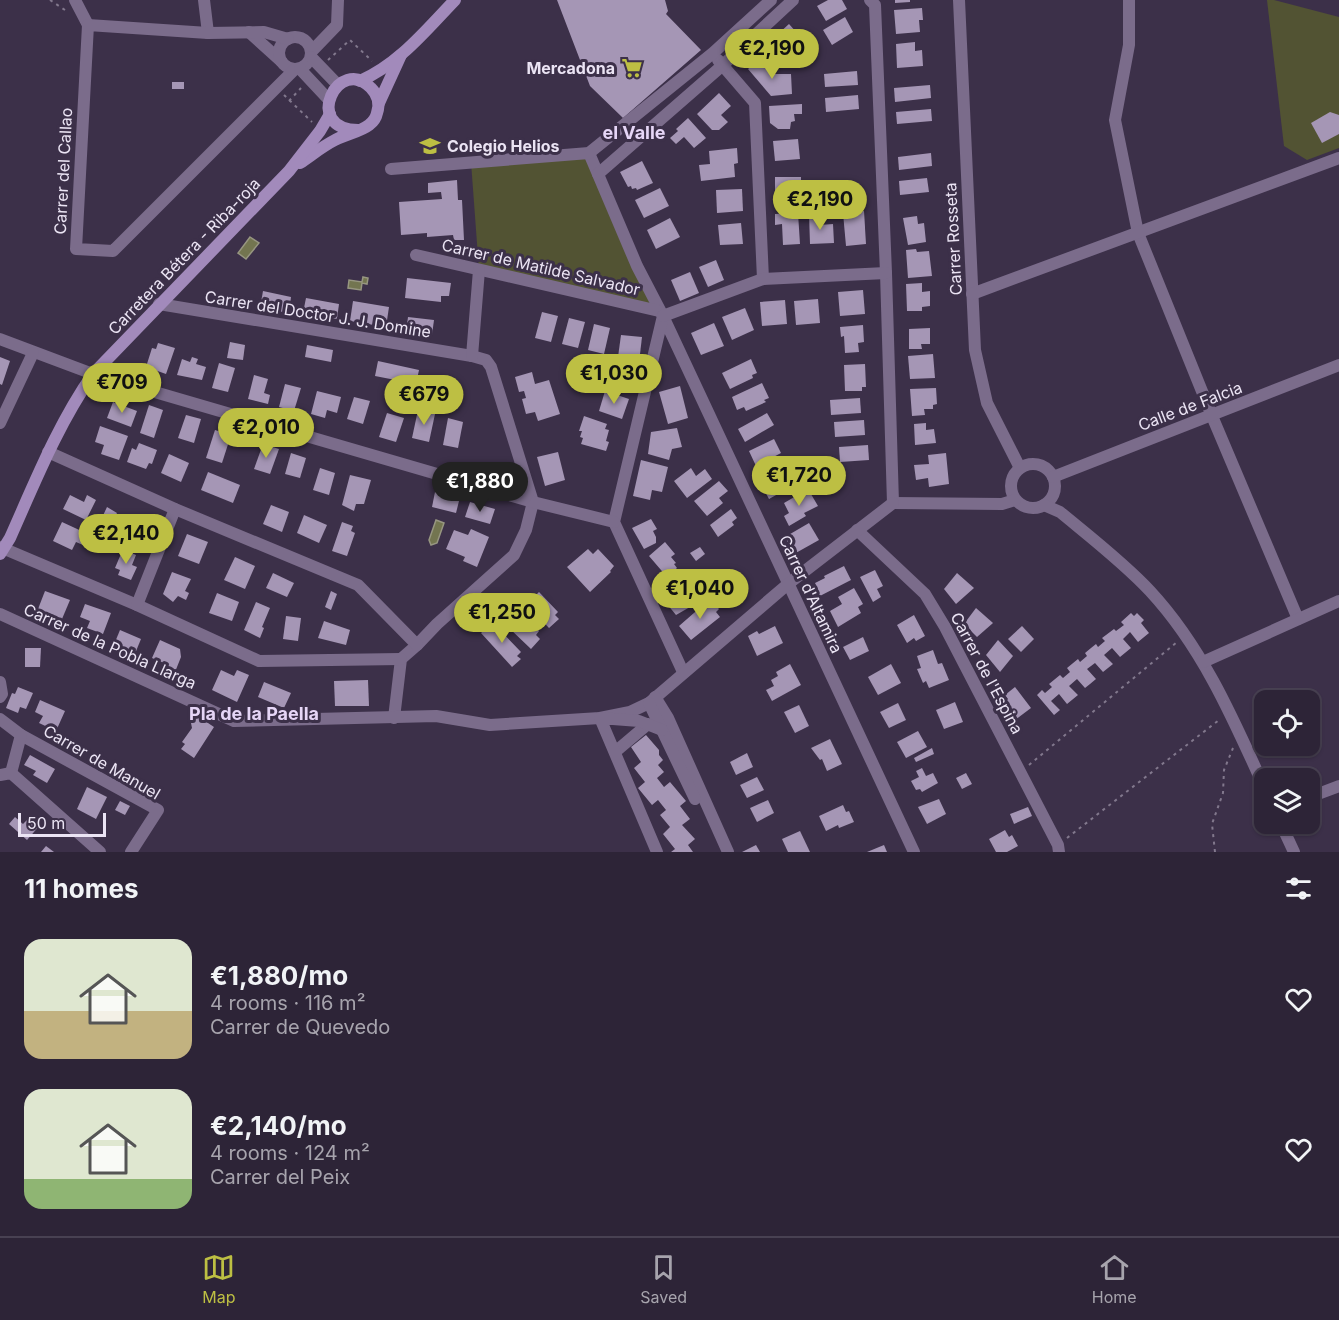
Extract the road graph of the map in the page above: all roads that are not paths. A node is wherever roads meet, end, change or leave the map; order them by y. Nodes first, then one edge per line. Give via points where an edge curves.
1 (75, 0) edge
2 (204, 0) edge
3 (338, 0) edge
4 (455, 0) edge
5 (771, 0) edge
6 (793, 0) edge
7 (870, 0) edge
8 (959, 0) edge
9 (1129, 0) edge
10 (88, 25) junction
11 (334, 29) junction
12 (249, 32) junction
13 (208, 33) junction
14 (293, 39) junction
15 (713, 53) junction
16 (311, 54) junction
17 (401, 55) junction
18 (723, 65) junction
19 (290, 66) junction
20 (360, 81) junction
21 (338, 85) junction
22 (329, 100) junction
23 (379, 104) junction
24 (330, 114) junction
25 (358, 130) junction
26 (589, 153) junction
27 (1339, 158) edge
28 (391, 169) dead end
29 (290, 171) junction
30 (598, 174) junction
31 (1138, 233) junction
32 (416, 255) dead end
33 (479, 270) junction
34 (886, 273) junction
35 (763, 279) junction
36 (972, 294) junction
37 (159, 304) junction
38 (661, 314) junction
39 (0, 339) edge
40 (33, 353) junction
41 (472, 356) junction
42 (1339, 365) edge
43 (93, 374) junction
44 (2, 415) edge
45 (1212, 416) junction
46 (48, 452) junction
47 (1020, 468) junction
48 (1053, 477) junction
49 (1015, 500) junction
50 (533, 502) junction
51 (893, 503) junction
52 (1044, 504) junction
53 (175, 509) junction
54 (614, 522) junction
55 (857, 530) junction
56 (1, 550) edge
57 (788, 584) junction
58 (1339, 601) edge
59 (137, 605) junction
60 (0, 615) edge
61 (1298, 619) junction
62 (417, 645) junction
63 (401, 659) junction
64 (1203, 662) junction
65 (683, 672) junction
66 (0, 682) edge
67 (0, 696) edge
68 (652, 700) junction
69 (394, 717) junction
70 (600, 718) junction
71 (0, 719) edge
72 (648, 724) junction
73 (663, 730) junction
74 (21, 735) junction
75 (615, 752) junction
76 (1256, 768) edge
77 (5, 774) edge
78 (1339, 786) edge
79 (1320, 793) edge
80 (1286, 834) edge
81 (1058, 849) edge
82 (100, 852) edge
83 (131, 852) edge
84 (657, 852) edge
85 (719, 852) edge
86 (728, 852) edge
87 (914, 852) edge
88 (1294, 852) edge

1 - 10 street
2 - 13 street
3 - 11 street
4 - 17 main road
5 - 15 street
6 - 18 street
7 - 34 street via 875,5
8 - 36 street, Carrer Rosseta
9 - 31 street via 1129,45 1115,120
10 - 13 street
10 - 19 street, Carrer del Callao via 76,249 113,251 275,88
11 - 14 street
11 - 16 street
12 - 13 street
12 - 14 street
12 - 19 street
14 - 16 street via 307,42
14 - 19 street via 281,46
15 - 18 street
15 - 26 street
16 - 19 street via 307,64
16 - 21 street
17 - 20 main road
17 - 23 main road
18 - 30 street
18 - 35 street via 755,103
19 - 22 street
20 - 21 main road
20 - 23 main road via 373,89
21 - 22 main road
22 - 24 main road
23 - 25 main road via 371,124
24 - 25 main road via 341,127
24 - 29 main road, Carretera Bétera - Riba-roja
25 - 29 main road, Carretera Bétera - Riba-roja via 333,141
26 - 28 street
26 - 30 street, Carrer d'Altamira
27 - 31 street
29 - 37 main road, Carretera Bétera - Riba-roja
30 - 38 street, Carrer d'Altamira
31 - 36 street
31 - 45 street
32 - 33 street, Carrer de Matilde Salvador
33 - 38 street, Carrer de Matilde Salvador
33 - 41 street
34 - 35 street
34 - 51 street
35 - 38 street
36 - 47 street, Carrer Rosseta via 975,350 987,403
37 - 41 street, Carrer del Doctor J. J. Domine
37 - 43 main road, Carretera Bétera - Riba-roja
38 - 54 street
38 - 57 street, Carrer d'Altamira
39 - 40 street
40 - 43 street
40 - 44 street
41 - 50 street via 486,360 491,367
42 - 45 street, Calle de Falcia
43 - 46 main road, Carretera Bétera - Riba-roja via 74,400
43 - 50 street
45 - 48 street, Calle de Falcia
45 - 61 street
46 - 53 street
46 - 56 main road, Carretera Bétera - Riba-roja
47 - 48 street via 1039,465
47 - 49 street via 1011,484
48 - 52 street via 1052,495
49 - 51 street via 1002,504
49 - 52 street via 1031,508
50 - 54 street
50 - 62 street via 514,555
51 - 55 street, Carrer de la Pobla Llarga
52 - 64 street via 1079,528 1150,590
53 - 59 street
53 - 62 street via 358,585
54 - 65 street
55 - 57 street, Carrer de la Pobla Llarga
55 - 81 street, Carrer de l'Espina via 925,594
56 - 59 street
57 - 65 street, Carrer de la Pobla Llarga
57 - 87 street, Carrer d'Altamira
58 - 61 street
59 - 63 street via 259,661
60 - 69 street, Carrer de la Pobla Llarga via 234,720
61 - 64 street
62 - 63 street
63 - 69 street
64 - 76 street
65 - 68 street, Carrer de la Pobla Llarga
66 - 67 street
68 - 70 street, Carrer de la Pobla Llarga via 630,712
68 - 73 street
68 - 86 street via 668,718
69 - 70 street, Carrer de la Pobla Llarga via 436,716 490,725
70 - 72 street
70 - 75 street
71 - 74 street, Carrer de Manuel
72 - 73 street
72 - 75 street
73 - 85 street
74 - 77 street, Carrer de Manuel
74 - 83 street, Carrer de Manuel via 158,810
75 - 84 street
77 - 82 street, Carrer de Manuel
78 - 79 street
80 - 88 street

